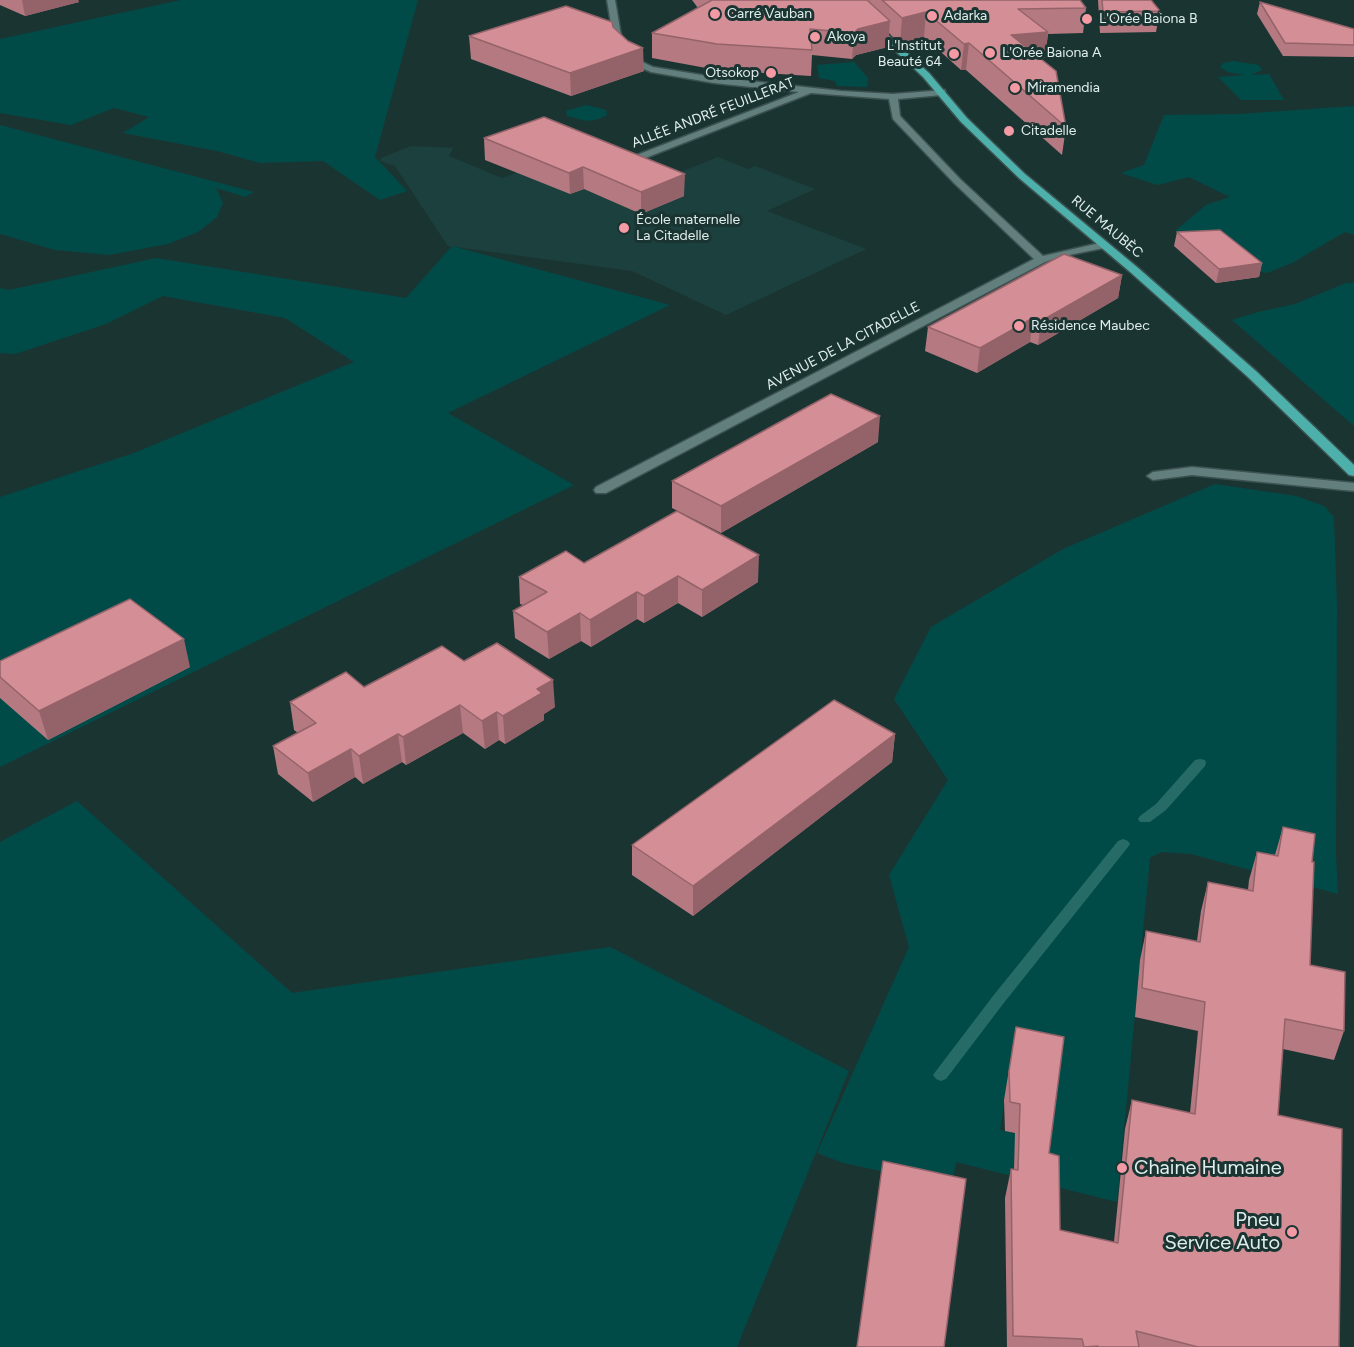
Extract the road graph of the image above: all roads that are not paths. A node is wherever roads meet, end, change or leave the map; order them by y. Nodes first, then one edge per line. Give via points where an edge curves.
1 (611, 0) edge
2 (845, 0) edge
3 (809, 90) junction
4 (942, 92) junction
5 (893, 97) junction
6 (627, 162) edge
7 (1104, 245) junction
8 (1041, 260) junction
9 (1354, 472) edge
10 (1153, 476) dead end
11 (1354, 488) edge
12 (600, 490) dead end

1 - 3 street via 619,48 633,61 683,75
2 - 4 main road, RUE MAUBÈC
3 - 5 street
3 - 6 street, ALLÉE ANDRÉ FEUILLERAT
4 - 5 street
4 - 7 main road, RUE MAUBÈC via 964,120 1022,176
5 - 8 street via 896,117
7 - 8 street, AVENUE DE LA CITADELLE
7 - 9 main road, RUE MAUBÈC via 1253,375
8 - 12 street, AVENUE DE LA CITADELLE
10 - 11 street via 1192,471

